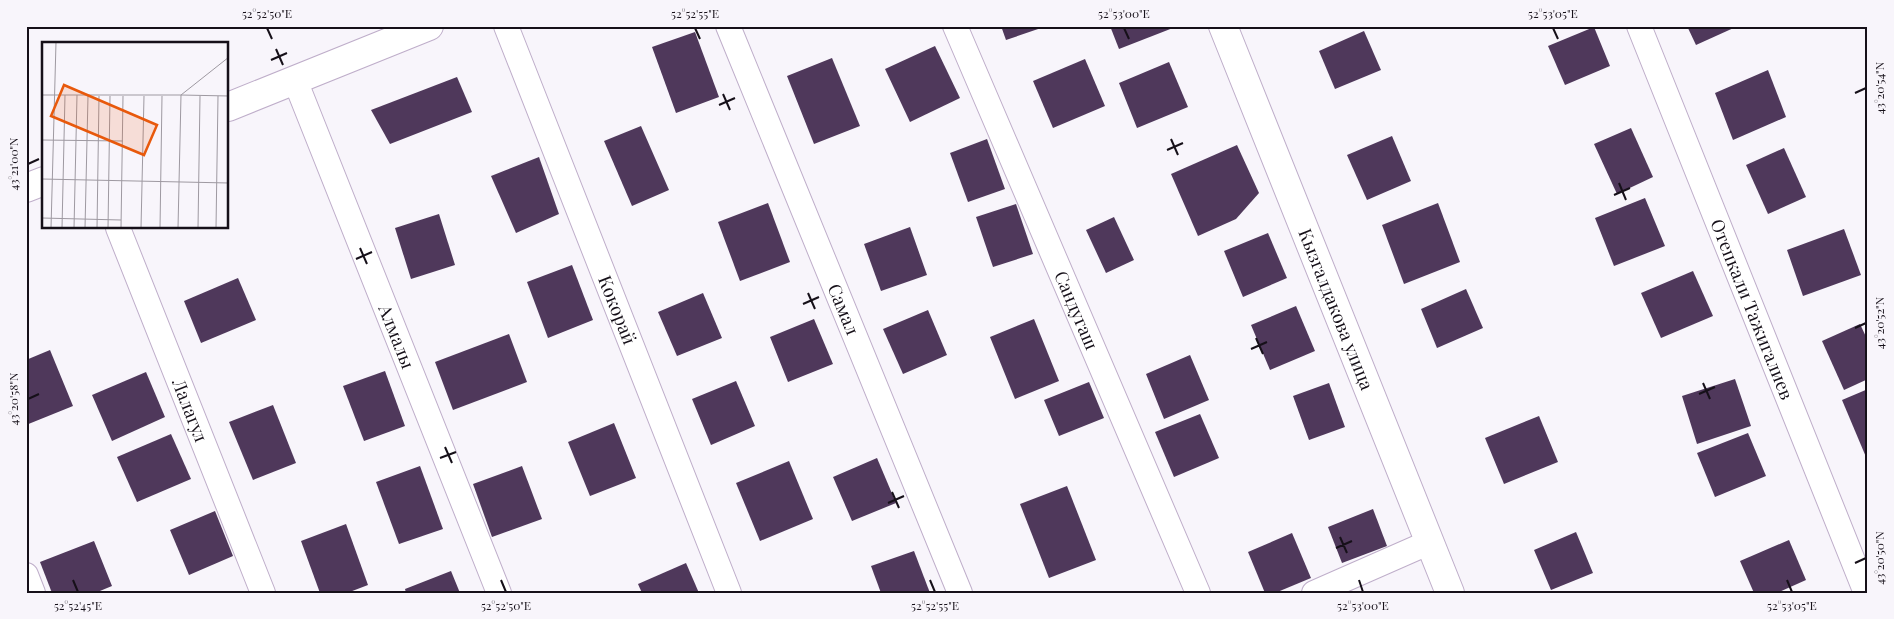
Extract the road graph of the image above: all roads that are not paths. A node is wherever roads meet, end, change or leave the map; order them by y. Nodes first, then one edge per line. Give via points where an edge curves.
1 (429, 26) edge
2 (506, 26) edge
3 (728, 26) edge
4 (955, 26) edge
5 (1223, 26) edge
6 (1639, 26) edge
7 (295, 80) junction
8 (229, 107) edge
9 (42, 182) edge
10 (26, 188) edge
11 (118, 229) edge
12 (1430, 542) junction
13 (26, 575) edge
14 (33, 593) edge
15 (263, 593) edge
16 (499, 593) edge
17 (729, 593) edge
18 (960, 593) edge
19 (1198, 593) edge
20 (1314, 593) edge
21 (1450, 593) edge
22 (1866, 593) edge

1 - 7 street
2 - 17 street, Кокорай
3 - 18 street, Самал
4 - 19 street, Сандугаш
5 - 12 street, Кызгалдакова улица
6 - 22 street, Отепкали Тажигалиев
7 - 8 street
7 - 16 street, Алмалы
9 - 10 street
11 - 15 street, Лалагул
12 - 20 street
12 - 21 street, Кызгалдакова улица
13 - 14 street

